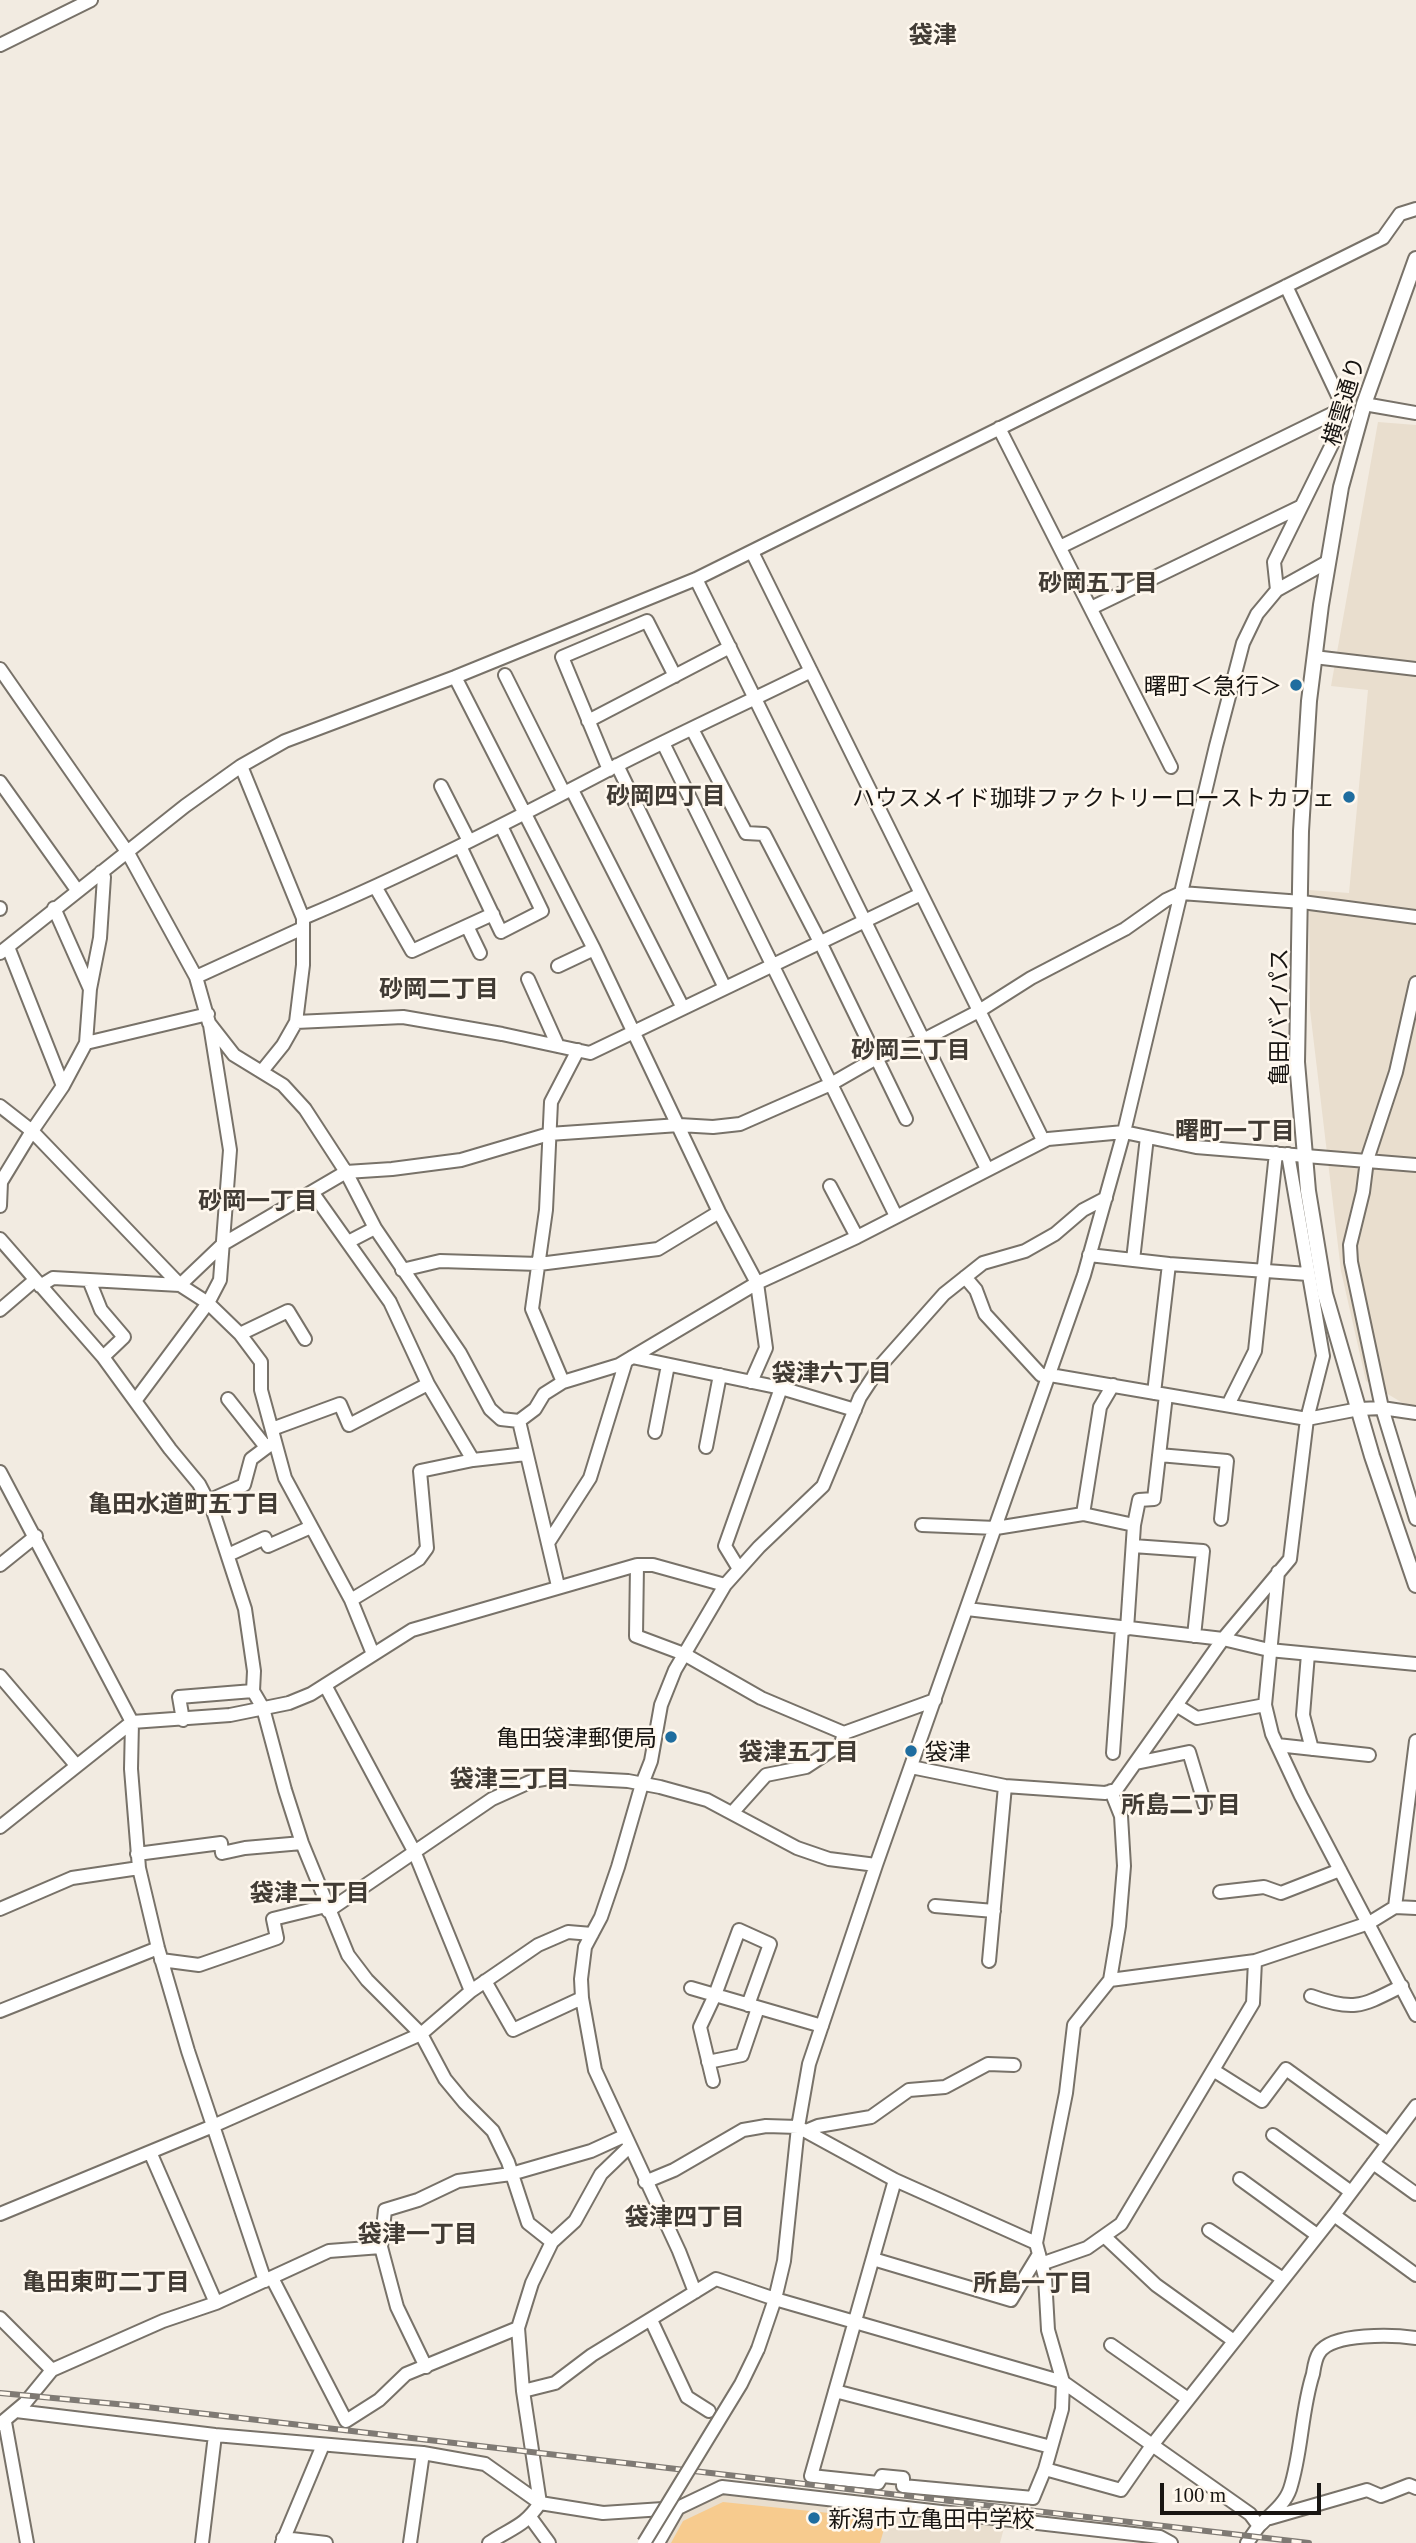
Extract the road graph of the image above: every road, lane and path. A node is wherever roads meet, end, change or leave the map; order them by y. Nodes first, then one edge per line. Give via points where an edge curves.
1 (91, 0) edge
2 (0, 45) edge
3 (1416, 209) edge
4 (1416, 258) edge
5 (1286, 286) junction
6 (1364, 404) junction
7 (1345, 411) junction
8 (1416, 413) edge
9 (999, 428) junction
10 (1356, 432) junction
11 (1300, 507) junction
12 (1060, 547) junction
13 (752, 552) junction
14 (1329, 561) junction
15 (696, 579) junction
16 (1278, 590) junction
17 (1091, 608) junction
18 (730, 647) junction
19 (1314, 657) junction
20 (0, 669) edge
21 (1416, 669) edge
22 (811, 671) junction
23 (505, 675) dead end
24 (675, 676) junction
25 (456, 677) junction
26 (755, 698) junction
27 (587, 721) junction
28 (692, 729) junction
29 (663, 743) junction
30 (240, 766) junction
31 (613, 767) junction
32 (1171, 767) dead end
33 (441, 786) dead end
34 (2, 790) edge
35 (568, 792) junction
36 (525, 814) junction
37 (501, 826) junction
38 (464, 844) junction
39 (128, 853) junction
40 (101, 872) junction
41 (376, 888) junction
42 (76, 890) junction
43 (1181, 893) junction
44 (921, 894) junction
45 (1302, 902) junction
46 (54, 908) junction
47 (493, 914) junction
48 (1416, 917) edge
49 (865, 921) junction
50 (303, 923) junction
51 (467, 926) junction
52 (820, 942) junction
53 (594, 949) junction
54 (4, 950) edge
55 (480, 953) dead end
56 (772, 965) junction
57 (558, 967) dead end
58 (196, 977) junction
59 (528, 979) dead end
60 (1416, 983) edge
61 (724, 988) junction
62 (90, 989) junction
63 (683, 1008) junction
64 (979, 1010) junction
65 (209, 1018) junction
66 (296, 1022) junction
67 (634, 1032) junction
68 (923, 1040) junction
69 (86, 1043) junction
70 (558, 1046) junction
71 (578, 1050) junction
72 (878, 1057) junction
73 (262, 1071) junction
74 (831, 1084) junction
75 (63, 1086) junction
76 (0, 1106) edge
77 (906, 1119) dead end
78 (679, 1125) junction
79 (32, 1131) junction
80 (1124, 1132) junction
81 (548, 1134) junction
82 (1147, 1137) junction
83 (1043, 1140) junction
84 (1282, 1153) junction
85 (1305, 1155) junction
86 (1367, 1160) junction
87 (1416, 1165) edge
88 (987, 1169) junction
89 (346, 1172) junction
90 (830, 1186) dead end
91 (312, 1192) junction
92 (1106, 1198) junction
93 (0, 1206) edge
94 (719, 1212) junction
95 (895, 1216) junction
96 (375, 1228) junction
97 (857, 1237) junction
98 (0, 1239) edge
99 (348, 1242) junction
100 (223, 1244) junction
101 (1089, 1255) junction
102 (1133, 1260) junction
103 (539, 1264) junction
104 (1169, 1264) junction
105 (402, 1270) junction
106 (1263, 1271) junction
107 (1308, 1274) junction
108 (965, 1277) junction
109 (89, 1280) junction
110 (38, 1283) junction
111 (757, 1283) junction
112 (180, 1285) junction
113 (208, 1303) junction
114 (0, 1310) edge
115 (240, 1334) junction
116 (306, 1339) dead end
117 (103, 1357) junction
118 (629, 1359) junction
119 (668, 1365) junction
120 (720, 1375) junction
121 (1050, 1375) junction
122 (563, 1382) junction
123 (751, 1382) junction
124 (428, 1384) junction
125 (1112, 1385) junction
126 (781, 1388) junction
127 (1160, 1394) junction
128 (228, 1399) dead end
129 (135, 1401) junction
130 (1228, 1405) junction
131 (1381, 1408) junction
132 (1359, 1409) junction
133 (855, 1410) junction
134 (1416, 1413) edge
135 (1307, 1419) junction
136 (519, 1421) junction
137 (655, 1432) dead end
138 (271, 1439) junction
139 (706, 1447) dead end
140 (526, 1454) junction
141 (1159, 1455) junction
142 (473, 1460) junction
143 (0, 1472) edge
144 (208, 1501) junction
145 (1083, 1514) junction
146 (1222, 1519) dead end
147 (1416, 1519) edge
148 (922, 1525) dead end
149 (1134, 1525) junction
150 (311, 1527) junction
151 (996, 1528) junction
152 (36, 1536) junction
153 (548, 1543) junction
154 (1133, 1546) junction
155 (228, 1555) junction
156 (0, 1565) edge
157 (637, 1565) junction
158 (739, 1569) junction
159 (1278, 1572) junction
160 (725, 1585) junction
161 (1416, 1585) edge
162 (558, 1586) junction
163 (351, 1600) junction
164 (967, 1609) junction
165 (1124, 1628) junction
166 (1194, 1636) junction
167 (1223, 1639) junction
168 (1269, 1650) junction
169 (373, 1654) junction
170 (684, 1654) junction
171 (1308, 1654) junction
172 (1416, 1664) edge
173 (0, 1676) edge
174 (325, 1685) junction
175 (253, 1691) junction
176 (935, 1700) junction
177 (1176, 1705) junction
178 (1265, 1706) junction
179 (263, 1708) junction
180 (183, 1720) junction
181 (132, 1722) junction
182 (844, 1733) junction
183 (1416, 1741) edge
184 (1277, 1745) junction
185 (1312, 1749) junction
186 (1112, 1753) dead end
187 (1369, 1755) dead end
188 (1136, 1763) junction
189 (76, 1765) junction
190 (911, 1767) junction
191 (642, 1784) junction
192 (1005, 1786) junction
193 (1111, 1791) junction
194 (1205, 1805) dead end
195 (732, 1813) junction
196 (0, 1827) edge
197 (302, 1843) junction
198 (414, 1851) junction
199 (137, 1854) junction
200 (876, 1865) junction
201 (139, 1868) junction
202 (1340, 1870) junction
203 (1220, 1892) dead end
204 (935, 1906) dead end
205 (1395, 1907) junction
206 (327, 1908) junction
207 (0, 1909) edge
208 (1416, 1909) edge
209 (993, 1911) junction
210 (1369, 1923) junction
211 (592, 1934) junction
212 (160, 1954) junction
213 (989, 1961) dead end
214 (1255, 1961) junction
215 (1110, 1980) junction
216 (485, 1981) junction
217 (1402, 1986) junction
218 (691, 1988) dead end
219 (471, 1991) junction
220 (715, 1995) junction
221 (1311, 1996) dead end
222 (582, 1998) junction
223 (753, 2006) junction
224 (0, 2011) edge
225 (1416, 2015) edge
226 (822, 2026) junction
227 (421, 2034) junction
228 (708, 2062) junction
229 (1014, 2065) dead end
230 (1213, 2070) junction
231 (713, 2081) dead end
232 (1414, 2112) edge
233 (214, 2126) junction
234 (802, 2129) junction
235 (1273, 2135) dead end
236 (627, 2141) junction
237 (1388, 2143) junction
238 (150, 2152) junction
239 (1373, 2163) junction
240 (511, 2174) junction
241 (1240, 2179) dead end
242 (895, 2180) junction
243 (645, 2182) junction
244 (1351, 2192) junction
245 (1416, 2194) edge
246 (0, 2214) edge
247 (1334, 2215) junction
248 (1209, 2230) dead end
249 (1317, 2235) junction
250 (1104, 2236) junction
251 (552, 2242) junction
252 (381, 2247) junction
253 (1039, 2254) junction
254 (873, 2259) junction
255 (1416, 2274) edge
256 (1283, 2279) junction
257 (268, 2280) junction
258 (695, 2292) junction
259 (775, 2299) junction
260 (216, 2302) junction
261 (0, 2318) edge
262 (651, 2320) junction
263 (855, 2322) junction
264 (518, 2328) junction
265 (1416, 2338) edge
266 (1234, 2341) junction
267 (1111, 2345) dead end
268 (426, 2367) junction
269 (52, 2370) junction
270 (1063, 2382) junction
271 (523, 2391) junction
272 (835, 2391) junction
273 (1188, 2399) junction
274 (16, 2411) junction
275 (709, 2411) dead end
276 (3, 2423) edge
277 (215, 2435) junction
278 (1153, 2444) junction
279 (323, 2445) junction
280 (1051, 2447) junction
281 (423, 2453) junction
282 (1045, 2469) junction
283 (1416, 2488) edge
284 (540, 2503) junction
285 (678, 2508) junction
286 (530, 2517) junction
287 (1265, 2522) junction
288 (1103, 2537) edge
289 (283, 2541) edge
290 (1164, 2541) edge
291 (27, 2543) edge
292 (202, 2543) edge
293 (326, 2543) edge
294 (410, 2543) edge
295 (489, 2543) edge
296 (549, 2543) edge
297 (644, 2543) edge
298 (658, 2543) edge
299 (1247, 2543) edge

1 - 2 street
3 - 5 street via 1400,214 1383,238
4 - 6 main road, 横雲通り
5 - 7 street
5 - 9 street
6 - 8 street
6 - 10 main road, 横雲通り
7 - 10 street
7 - 11 street
7 - 12 street
9 - 12 street
9 - 13 street
10 - 14 main road, 横雲通り via 1340,487
11 - 16 street via 1274,562
11 - 17 street
12 - 17 street
13 - 15 street
13 - 22 street
14 - 16 street
14 - 19 main road, 亀田バイパス
15 - 18 street
15 - 25 street
16 - 43 street via 1257,614 1243,643
17 - 32 street
18 - 24 street
18 - 26 street
19 - 21 street
19 - 45 main road, 亀田バイパス via 1301,831
20 - 39 street
22 - 26 street
22 - 44 street
23 - 35 street
24 - 27 street
24 - 27 street via 647,621 562,657
25 - 30 street via 285,741
25 - 36 street
26 - 28 street
26 - 49 street
27 - 31 street
28 - 29 street
28 - 52 street via 746,833 764,834
29 - 31 street
29 - 56 street
30 - 39 street
30 - 50 street
31 - 35 street
31 - 61 street
33 - 38 street
34 - 42 street
35 - 36 street
35 - 63 street
36 - 37 street
36 - 53 street
37 - 38 street
37 - 47 street via 542,911 501,932
38 - 41 street
38 - 47 street
39 - 40 street
39 - 58 street
40 - 42 street
40 - 62 street via 100,938
41 - 50 street
41 - 51 street via 412,951
42 - 46 street
43 - 45 street
43 - 64 street
43 - 80 street
44 - 49 street
44 - 64 street
45 - 48 street
45 - 85 main road, 亀田バイパス via 1297,1062
46 - 54 street
46 - 62 street
47 - 51 street
49 - 52 street
49 - 68 street
50 - 58 street
50 - 66 street
51 - 55 street
52 - 56 street
52 - 72 street
53 - 57 street
53 - 67 street
54 - 75 street
56 - 61 street
56 - 74 street
58 - 65 street
59 - 70 street
60 - 86 street via 1396,1072
61 - 63 street
62 - 69 street
63 - 67 street
64 - 68 street
64 - 83 street
65 - 69 street
65 - 73 street via 234,1055
65 - 100 street via 230,1150
66 - 70 street via 403,1017
66 - 73 street
67 - 71 street via 590,1053
67 - 78 street
68 - 72 street
68 - 88 street
69 - 75 street
70 - 71 street
71 - 81 street via 551,1102
72 - 74 street
72 - 77 street
73 - 89 street via 305,1109
74 - 78 street via 740,1124
74 - 95 street
75 - 79 street
76 - 79 street
78 - 81 street
78 - 94 street
79 - 93 street via 1,1182
79 - 112 street
80 - 82 street
80 - 83 street
80 - 92 street
81 - 89 street via 461,1160
81 - 103 street
82 - 84 street via 1196,1147
82 - 102 street
83 - 88 street
84 - 85 street
84 - 106 street
84 - 107 street
85 - 86 street
85 - 132 main road, 亀田バイパス via 1325,1294
86 - 87 street
86 - 131 street via 1350,1245
88 - 95 street
89 - 91 street
89 - 96 street
90 - 97 street
91 - 99 street
91 - 100 street
92 - 101 street
92 - 108 street via 1025,1251 983,1263
94 - 103 street via 658,1250
94 - 111 street
95 - 97 street
96 - 99 street
96 - 105 street
97 - 111 street
98 - 110 street
99 - 124 street via 390,1302
100 - 112 street
100 - 113 street via 220,1280
101 - 102 street
101 - 121 street
102 - 104 street
103 - 105 street via 440,1261
103 - 122 street via 532,1309
104 - 106 street
104 - 127 street
105 - 136 street via 460,1353 491,1409 501,1419
106 - 107 street
106 - 130 street via 1255,1351
107 - 135 street via 1324,1356
108 - 121 street via 985,1314 1041,1375
108 - 133 street via 881,1365
109 - 110 street via 53,1278
109 - 112 street
109 - 117 street via 102,1310 124,1337
110 - 114 street
110 - 117 street
111 - 118 street
111 - 123 street via 766,1349
112 - 113 street
113 - 115 street
113 - 129 street
115 - 116 street via 288,1311
115 - 138 street via 261,1362 261,1390
117 - 129 street
118 - 119 street
118 - 122 street
118 - 153 street via 590,1478
119 - 120 street
119 - 137 street
120 - 123 street
120 - 139 street
121 - 125 street
121 - 151 street
122 - 136 street via 544,1394 535,1409
123 - 126 street
124 - 138 street via 349,1425 340,1404
124 - 142 street
125 - 127 street
125 - 145 street via 1100,1407
126 - 133 street
126 - 158 street via 725,1546
127 - 130 street
127 - 141 street
128 - 138 street
129 - 144 street
130 - 135 street
131 - 132 street
131 - 134 street
131 - 147 street
132 - 135 street
132 - 161 main road, 亀田バイパス
133 - 158 street via 823,1486
135 - 159 street via 1290,1559
136 - 140 street
138 - 144 street via 251,1459 244,1485
138 - 150 street
140 - 142 street
140 - 153 street
141 - 146 street via 1227,1461
141 - 149 street via 1154,1499 1139,1500
142 - 163 street via 420,1471 427,1548 419,1559
143 - 152 street
144 - 155 street
145 - 149 street
145 - 151 street
148 - 151 street
149 - 154 street
150 - 155 street via 268,1546 264,1538
150 - 163 street
151 - 164 street
152 - 156 street
152 - 181 street
153 - 162 street
154 - 165 street
154 - 166 street via 1203,1551
155 - 175 street via 245,1609
157 - 160 street via 653,1565
157 - 162 street
157 - 170 street via 636,1636
158 - 160 street
159 - 167 street
159 - 168 street
160 - 170 street
162 - 169 street via 412,1630
163 - 169 street
164 - 165 street
164 - 176 street
165 - 166 street
165 - 186 street
166 - 167 street
167 - 168 street
167 - 177 street
168 - 171 street
168 - 178 street
169 - 174 street
170 - 182 street via 761,1698
170 - 191 street via 661,1706
171 - 172 street
171 - 185 street via 1303,1715
173 - 189 street
174 - 179 street via 289,1703
174 - 198 street
175 - 179 street
175 - 180 street via 179,1697
176 - 182 street
176 - 190 street
177 - 178 street via 1197,1718
177 - 188 street
178 - 184 street
179 - 180 street
179 - 197 street
180 - 181 street
181 - 189 street
181 - 199 street
182 - 195 street via 841,1744 806,1767 766,1775
183 - 205 street
184 - 185 street
184 - 202 street
185 - 187 street
188 - 193 street
188 - 194 street via 1189,1752
189 - 196 street
190 - 192 street
190 - 200 street
191 - 195 street via 706,1800
191 - 198 street via 555,1777 532,1781 492,1799
191 - 211 street
192 - 193 street
192 - 209 street
193 - 215 street via 1121,1816 1124,1866
195 - 200 street via 797,1849
197 - 199 street via 222,1853 221,1843
197 - 206 street
198 - 206 street
198 - 219 street
199 - 201 street
200 - 226 street
201 - 207 street via 72,1878
201 - 212 street
202 - 203 street via 1281,1893 1264,1887
202 - 210 street
204 - 209 street
205 - 208 street
205 - 210 street
206 - 212 street via 273,1919 277,1938 199,1965
206 - 227 street via 354,1964
209 - 213 street
210 - 214 street
210 - 217 street
211 - 216 street via 568,1932 538,1945
211 - 222 street via 585,1947
212 - 224 street
212 - 233 street
214 - 215 street
214 - 230 street via 1253,2003
215 - 253 street via 1074,2025
216 - 219 street
216 - 222 street via 513,2030
217 - 221 street via 1363,2006 1332,2004
217 - 225 street
218 - 220 street
219 - 227 street
220 - 223 street
220 - 223 street via 739,1930 770,1944
220 - 228 street via 700,2026
222 - 236 street via 595,2070
223 - 226 street
223 - 228 street via 742,2055
226 - 234 street via 809,2064
227 - 233 street
227 - 240 street via 445,2079 494,2131
228 - 231 street
229 - 234 street via 988,2064 944,2087 909,2090 871,2117
230 - 237 street via 1262,2101 1286,2069
230 - 250 street via 1121,2224
232 - 237 street
233 - 238 street
233 - 257 street
234 - 242 street
234 - 243 street via 766,2126 743,2130
234 - 259 street
235 - 244 street
236 - 240 street
236 - 243 street
236 - 251 street via 601,2174 575,2221
237 - 239 street
238 - 246 street
238 - 260 street
239 - 244 street
239 - 245 street
240 - 251 street via 528,2223
240 - 252 street via 458,2181 385,2210
241 - 249 street
242 - 253 street
242 - 254 street
243 - 258 street
244 - 247 street
247 - 249 street
247 - 255 street
248 - 256 street
249 - 256 street
250 - 253 street via 1087,2248
250 - 266 street via 1156,2285
251 - 264 street via 532,2283
252 - 257 street via 329,2251
252 - 268 street via 397,2307
253 - 254 street via 1011,2300
253 - 270 street via 1048,2330
254 - 263 street
256 - 266 street
257 - 260 street
257 - 268 street via 346,2421 379,2400 406,2374
258 - 259 street via 716,2279
258 - 262 street
259 - 263 street
259 - 297 street, bridge via 741,2384
260 - 269 street
261 - 269 street
262 - 271 street via 555,2384
262 - 275 street via 687,2397
263 - 270 street
263 - 272 street
264 - 268 street
264 - 271 street
265 - 287 street via 1366,2335 1342,2340 1319,2353 1289,2492
266 - 273 street
267 - 273 street
269 - 274 street
270 - 278 street
270 - 280 street via 1062,2409
271 - 284 street
272 - 280 street
272 - 282 street via 811,2476 878,2483 882,2476 903,2478 902,2486 1033,2498
273 - 278 street
274 - 276 street
274 - 277 street
276 - 291 street
277 - 279 street
277 - 292 street
278 - 282 street via 1121,2490
278 - 287 street
279 - 281 street
279 - 289 street
280 - 282 street
281 - 284 street via 485,2464
281 - 294 street
283 - 287 street via 1409,2485 1381,2496 1367,2490
284 - 285 street via 604,2513
284 - 286 street
285 - 288 street via 722,2487
285 - 298 street
286 - 295 street
286 - 296 street
287 - 299 street
288 - 290 street
289 - 293 street

